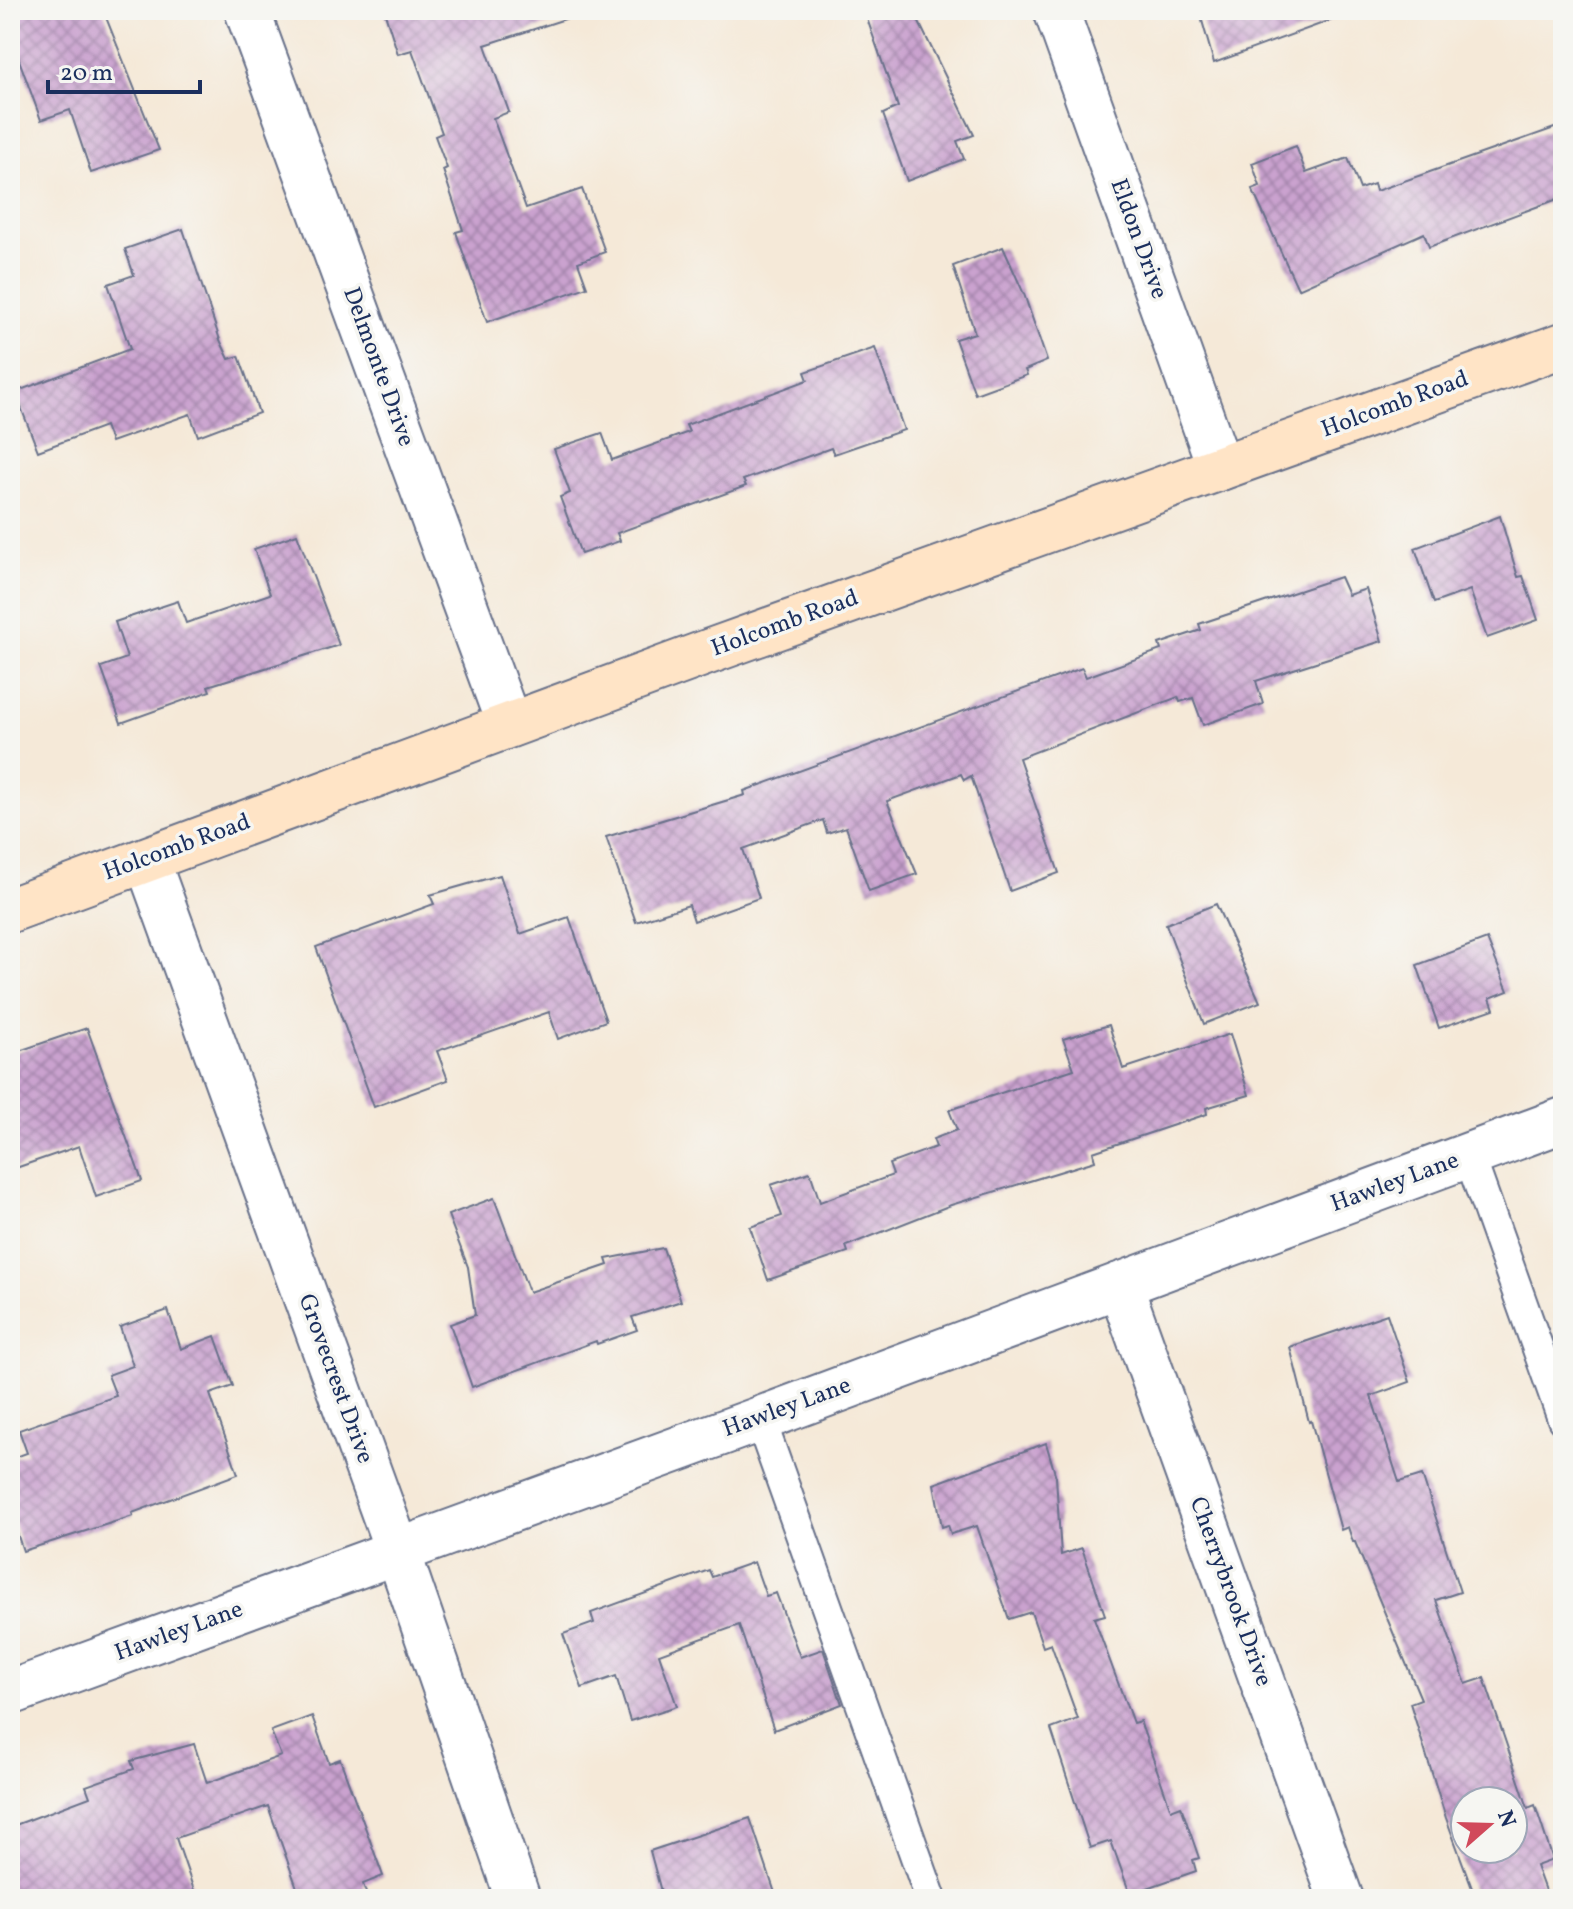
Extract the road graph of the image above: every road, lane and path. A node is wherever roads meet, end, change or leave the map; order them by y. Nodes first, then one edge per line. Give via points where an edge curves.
1 (247, 10) edge
2 (1056, 10) edge
3 (1563, 345) edge
4 (1220, 468) junction
5 (509, 725) junction
6 (147, 860) junction
7 (10, 910) edge
8 (1563, 1120) edge
9 (1469, 1155) junction
10 (1120, 1285) junction
11 (760, 1419) junction
12 (1563, 1419) edge
13 (398, 1552) junction
14 (10, 1693) edge
15 (518, 1899) edge
16 (931, 1899) edge
17 (1341, 1899) edge

1 - 5 street, Delmonte Drive
2 - 4 street, Eldon Drive
3 - 4 street, Holcomb Road
4 - 5 street, Holcomb Road
5 - 6 street, Holcomb Road
6 - 7 street, Holcomb Road
6 - 13 street, Grovecrest Drive
8 - 9 street, Hawley Lane
9 - 10 street, Hawley Lane
9 - 12 lane
10 - 11 street, Hawley Lane
10 - 17 street, Cherrybrook Drive
11 - 13 street, Hawley Lane
11 - 16 lane
13 - 14 street, Hawley Lane
13 - 15 street, Grovecrest Drive

